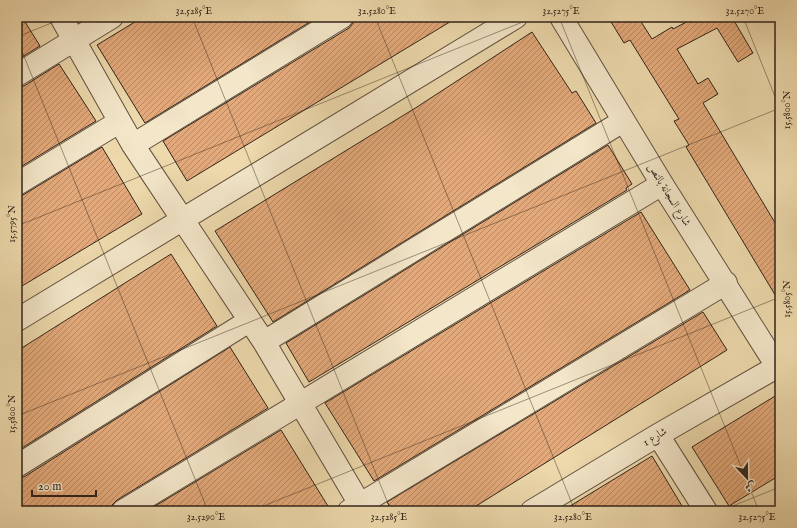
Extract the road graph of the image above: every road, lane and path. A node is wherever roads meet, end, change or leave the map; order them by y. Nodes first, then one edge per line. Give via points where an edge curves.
1 (61, 17) edge
2 (112, 17) edge
3 (342, 17) edge
4 (516, 17) edge
5 (561, 17) edge
6 (74, 40) junction
7 (17, 75) edge
8 (623, 121) junction
9 (119, 122) junction
10 (133, 145) junction
11 (17, 184) edge
12 (662, 184) junction
13 (183, 219) junction
14 (726, 283) junction
15 (17, 320) edge
16 (249, 320) junction
17 (264, 342) junction
18 (779, 368) edge
19 (301, 402) junction
20 (658, 435) junction
21 (17, 466) edge
22 (358, 509) edge
23 (123, 511) edge
24 (532, 511) edge
25 (706, 511) edge

1 - 6 street
2 - 6 street
3 - 10 street
4 - 13 street
5 - 8 street, شارع السجانة بالنص
6 - 7 street
6 - 9 street
8 - 12 street, شارع السجانة بالنص
8 - 17 street
9 - 10 street
9 - 11 street
10 - 13 street
12 - 14 street, شارع السجانة بالنص
12 - 19 street
13 - 15 street
13 - 16 street
14 - 18 street, شارع السجانة بالنص
14 - 22 street
16 - 17 street
16 - 21 street
17 - 19 street
18 - 20 street, شارع 1
19 - 22 street
19 - 23 street
20 - 24 street, شارع 1
20 - 25 street

